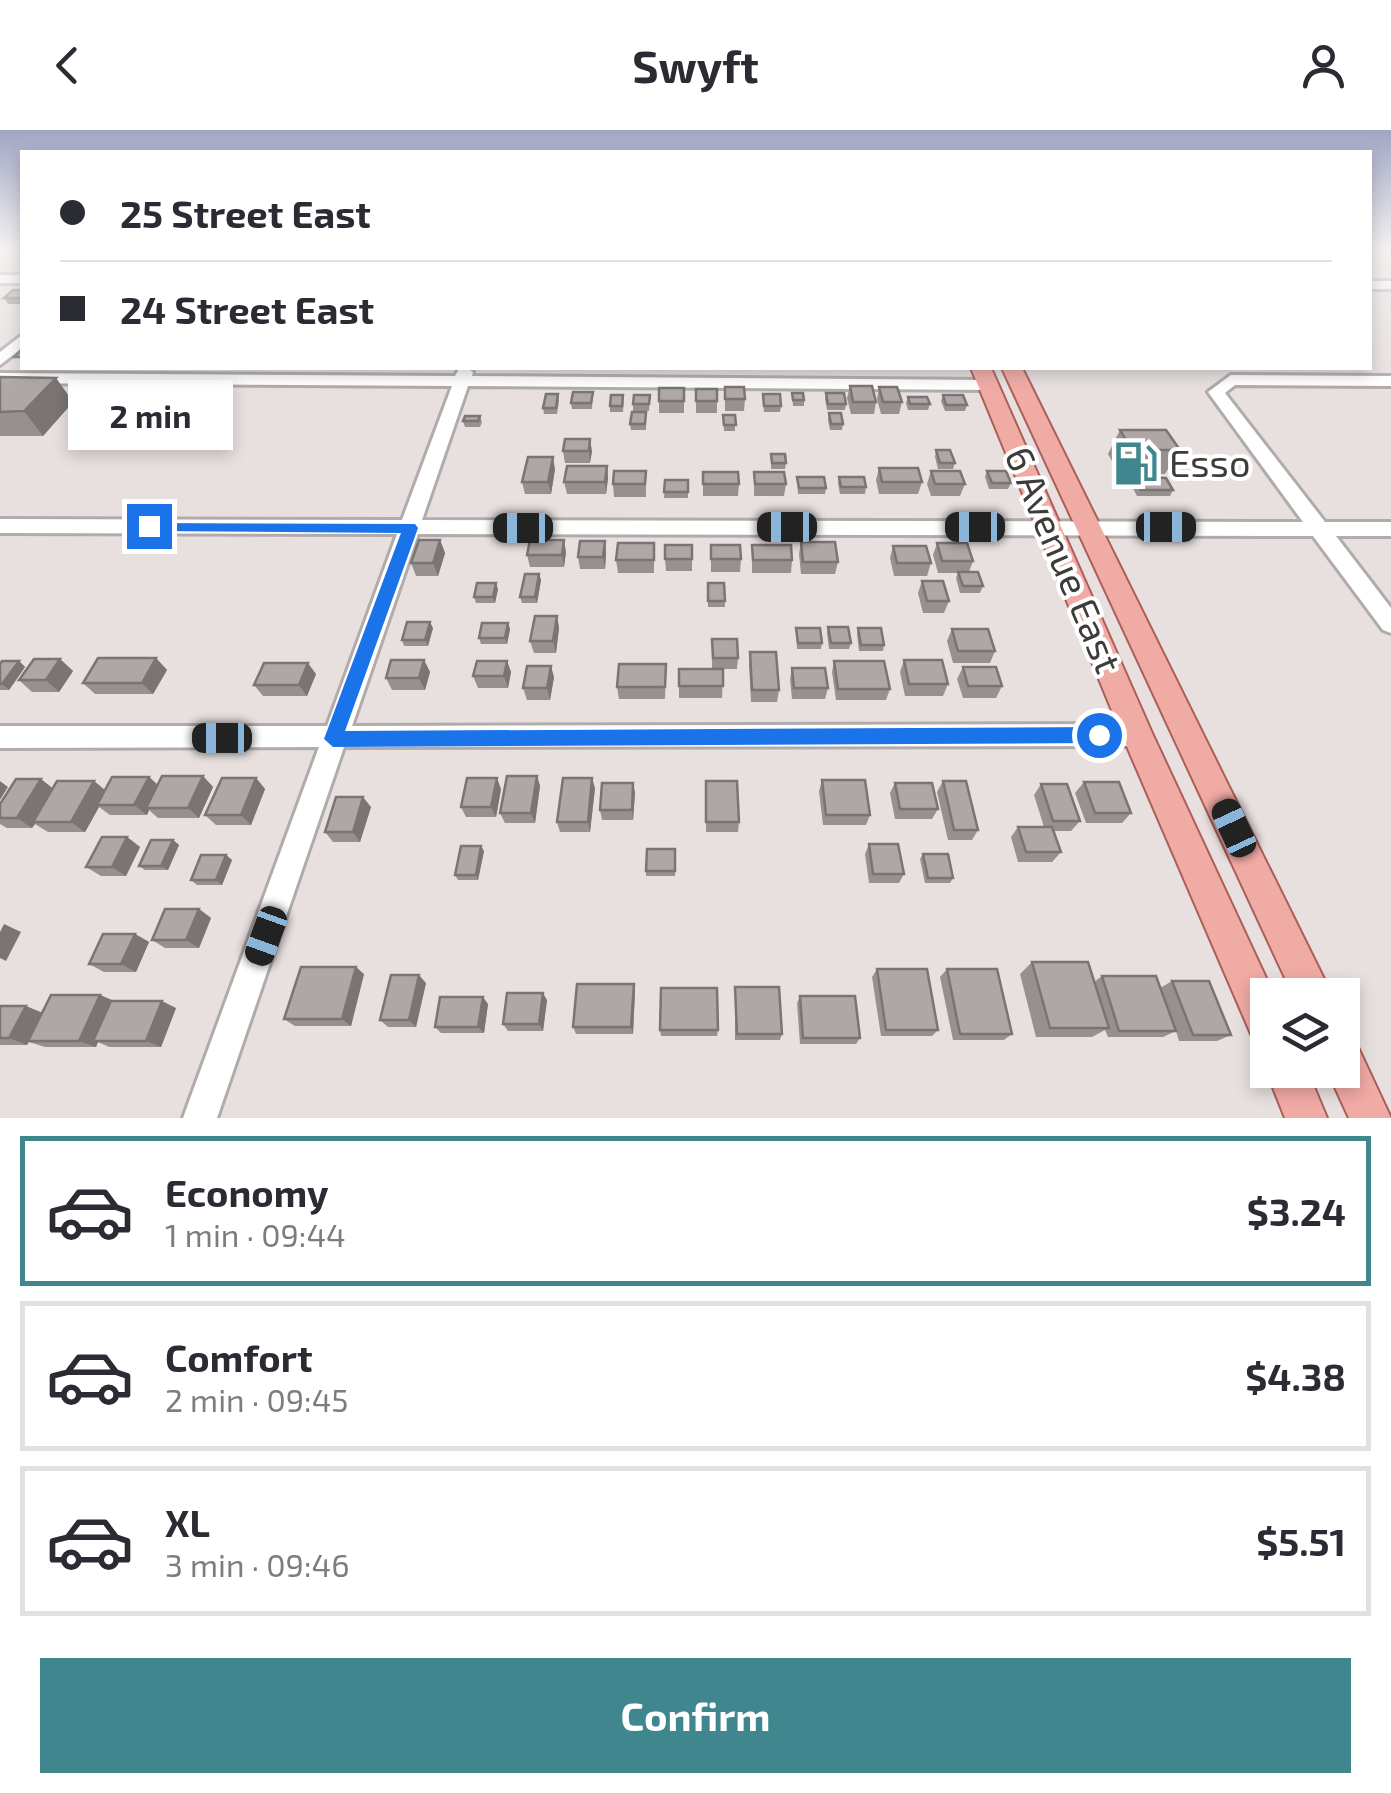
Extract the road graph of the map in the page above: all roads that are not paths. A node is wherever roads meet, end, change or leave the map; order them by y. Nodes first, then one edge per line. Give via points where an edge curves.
1 (20, 342) edge
2 (0, 360) edge
3 (994, 373) edge
4 (464, 375) edge
5 (0, 378) edge
6 (1391, 381) edge
7 (0, 526) edge
8 (1088, 526) junction
9 (1050, 527) junction
10 (410, 528) junction
11 (1319, 528) junction
12 (1391, 529) edge
13 (1391, 624) edge
14 (1137, 735) junction
15 (0, 737) edge
16 (333, 739) junction
17 (1305, 978) edge
18 (1250, 985) edge
19 (1294, 1088) edge
20 (1357, 1088) edge
21 (200, 1118) edge
22 (1306, 1118) edge
23 (1371, 1118) edge

1 - 2 street
3 - 4 street
3 - 8 main road, 6 Avenue East
3 - 9 main road, 6 Avenue East
4 - 5 street
4 - 10 street
6 - 11 street via 1232,380 1216,392
7 - 10 street
8 - 9 street
8 - 11 street
8 - 17 main road, 6 Avenue East
9 - 10 street
9 - 14 main road, 6 Avenue East
10 - 16 street
11 - 12 street
11 - 13 street
14 - 16 street
14 - 18 main road, 6 Avenue East
15 - 16 street
16 - 21 street
19 - 22 main road
20 - 23 main road

